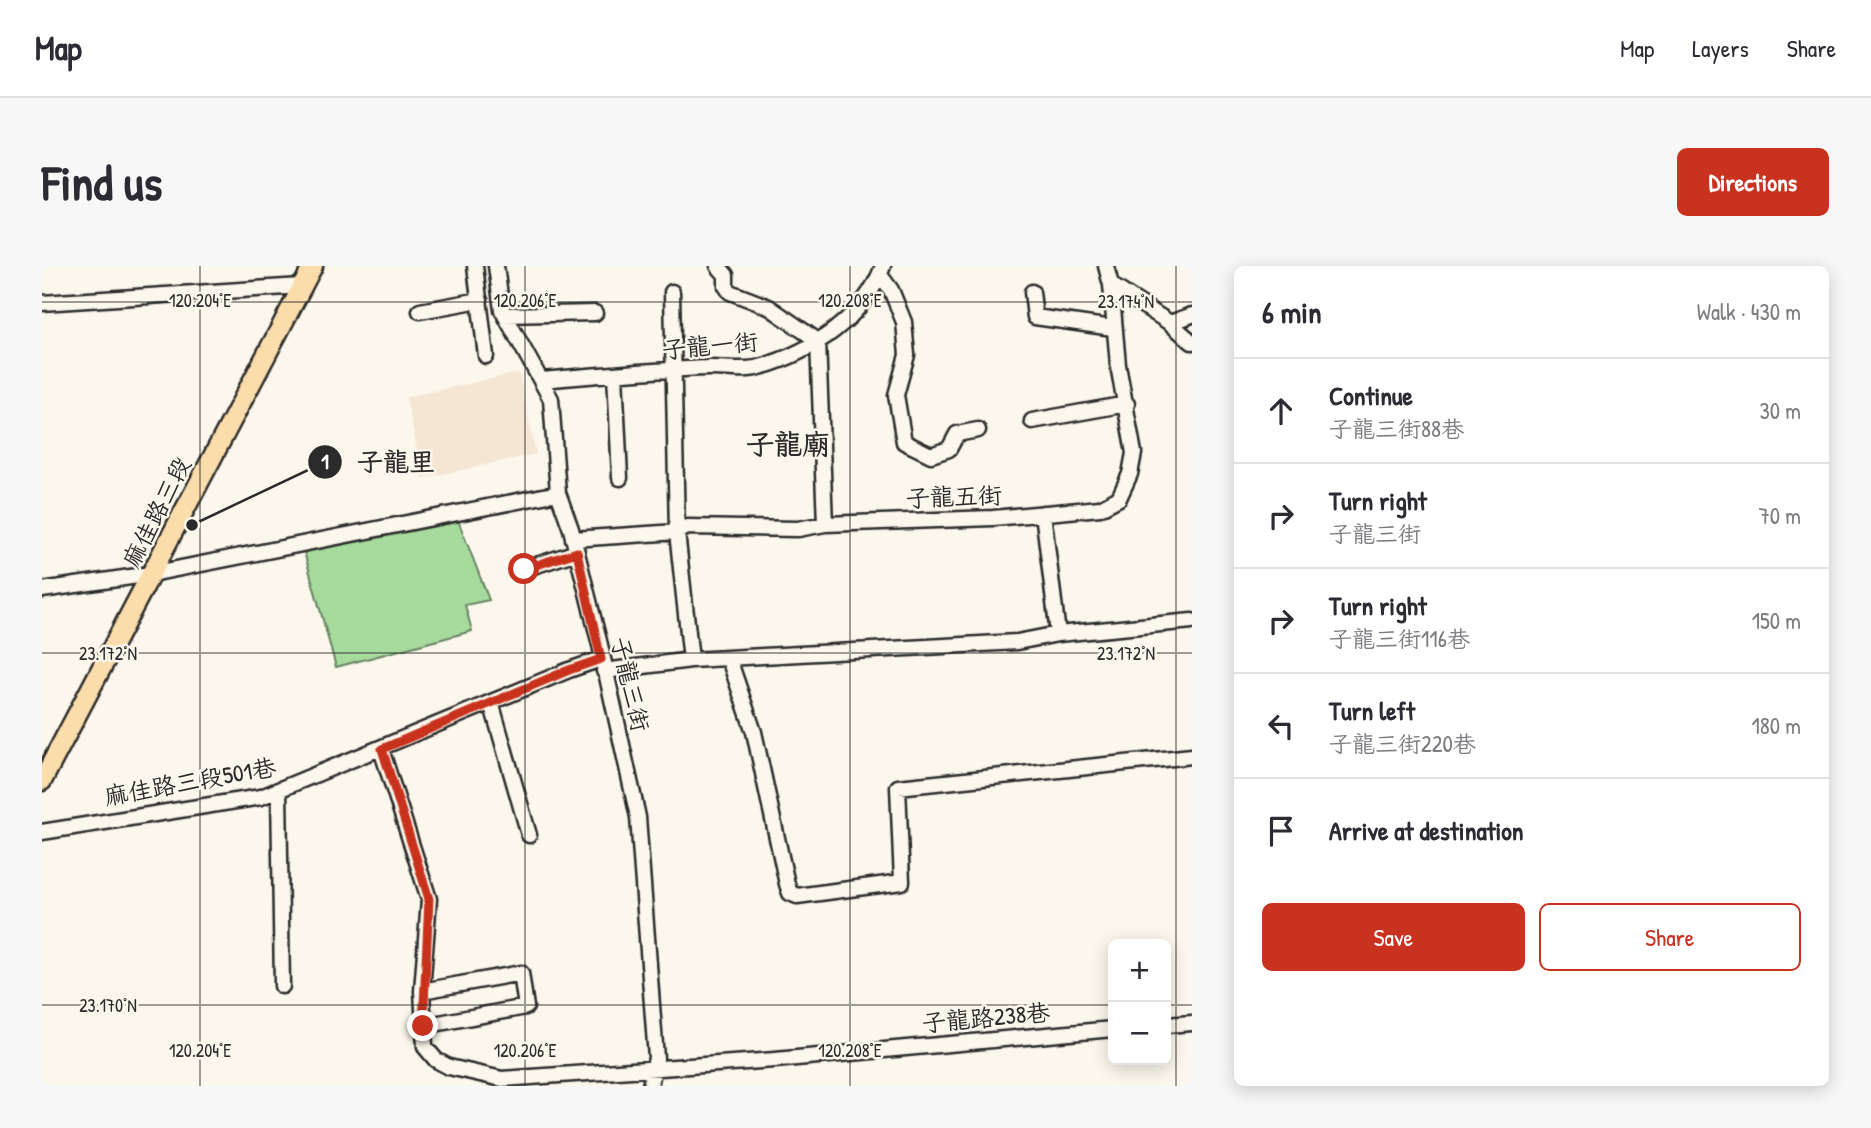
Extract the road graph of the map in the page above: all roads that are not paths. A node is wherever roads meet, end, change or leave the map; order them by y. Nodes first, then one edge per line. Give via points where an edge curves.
1 (313, 266) edge
2 (475, 266) edge
3 (496, 266) edge
4 (718, 266) edge
5 (1106, 266) edge
6 (881, 270) edge
7 (1111, 285) junction
8 (301, 286) junction
9 (672, 292) dead end
10 (1031, 292) dead end
11 (480, 300) junction
12 (42, 303) edge
13 (420, 311) dead end
14 (595, 313) dead end
15 (505, 315) junction
16 (1192, 315) edge
17 (1170, 323) junction
18 (1113, 328) junction
19 (818, 341) junction
20 (1192, 342) edge
21 (486, 356) dead end
22 (676, 371) junction
23 (615, 374) junction
24 (542, 380) junction
25 (1126, 404) junction
26 (1032, 421) dead end
27 (978, 430) dead end
28 (620, 478) dead end
29 (558, 493) junction
30 (1043, 513) junction
31 (825, 524) junction
32 (677, 532) junction
33 (575, 546) junction
34 (524, 569) dead end
35 (151, 574) junction
36 (42, 590) edge
37 (1192, 621) edge
38 (1058, 635) junction
39 (729, 659) junction
40 (691, 660) junction
41 (603, 665) junction
42 (491, 702) junction
43 (382, 749) junction
44 (1192, 756) edge
45 (42, 781) edge
46 (279, 791) junction
47 (42, 832) edge
48 (529, 835) dead end
49 (282, 986) dead end
50 (422, 991) junction
51 (1192, 1023) edge
52 (1171, 1025) edge
53 (423, 1026) junction
54 (1108, 1029) edge
55 (655, 1070) junction
56 (650, 1086) edge

1 - 8 main road, 麻佳路三段
2 - 11 street
3 - 15 street, 子龍三街 via 498,301
4 - 19 street via 730,292 769,307
5 - 7 street, 子龍五街
6 - 19 street, 子龍一街 via 851,317
6 - 27 street via 904,322 907,355 895,396 904,442 931,455 949,449 957,433
7 - 17 street
7 - 18 street, 子龍五街
8 - 12 street
8 - 35 main road, 麻佳路三段
9 - 22 street
10 - 18 street via 1035,317
11 - 13 street
11 - 21 street
14 - 15 street
15 - 24 street, 子龍三街
16 - 17 street
17 - 20 street
18 - 25 street, 子龍五街
19 - 22 street, 子龍一街 via 757,368
19 - 31 street
22 - 23 street, 子龍一街
22 - 32 street
23 - 24 street, 子龍一街
23 - 28 street
24 - 29 street, 子龍三街 via 553,413
25 - 26 street
25 - 30 street, 子龍五街 via 1134,453 1119,498 1100,508
29 - 33 street, 子龍三街
29 - 35 street
30 - 31 street, 子龍五街
30 - 38 street
31 - 32 street, 子龍五街 via 785,530 688,527
32 - 33 street, 子龍五街
32 - 40 street
33 - 34 street, 子龍五街
33 - 41 street, 子龍三街
35 - 36 street
35 - 45 main road, 麻佳路三段
37 - 38 street, 麻佳路三段501巷
38 - 39 street, 麻佳路三段501巷 via 1017,642
39 - 40 street, 麻佳路三段501巷
39 - 44 street via 754,732 787,884 797,896 902,883 898,787
40 - 41 street, 麻佳路三段501巷
41 - 42 street, 麻佳路三段501巷
41 - 55 street, 子龍三街 via 638,817
42 - 43 street, 麻佳路三段501巷
42 - 48 street
43 - 46 street, 麻佳路三段501巷
43 - 50 street, 子龍路238巷 via 429,899
46 - 47 street, 麻佳路三段501巷
46 - 49 street
50 - 53 street, 子龍路238巷
50 - 53 street via 522,973 526,1007
51 - 52 street
53 - 55 street, 子龍路238巷 via 425,1047 436,1060 484,1077
54 - 55 street, 子龍路238巷
55 - 56 street, 子龍三街

